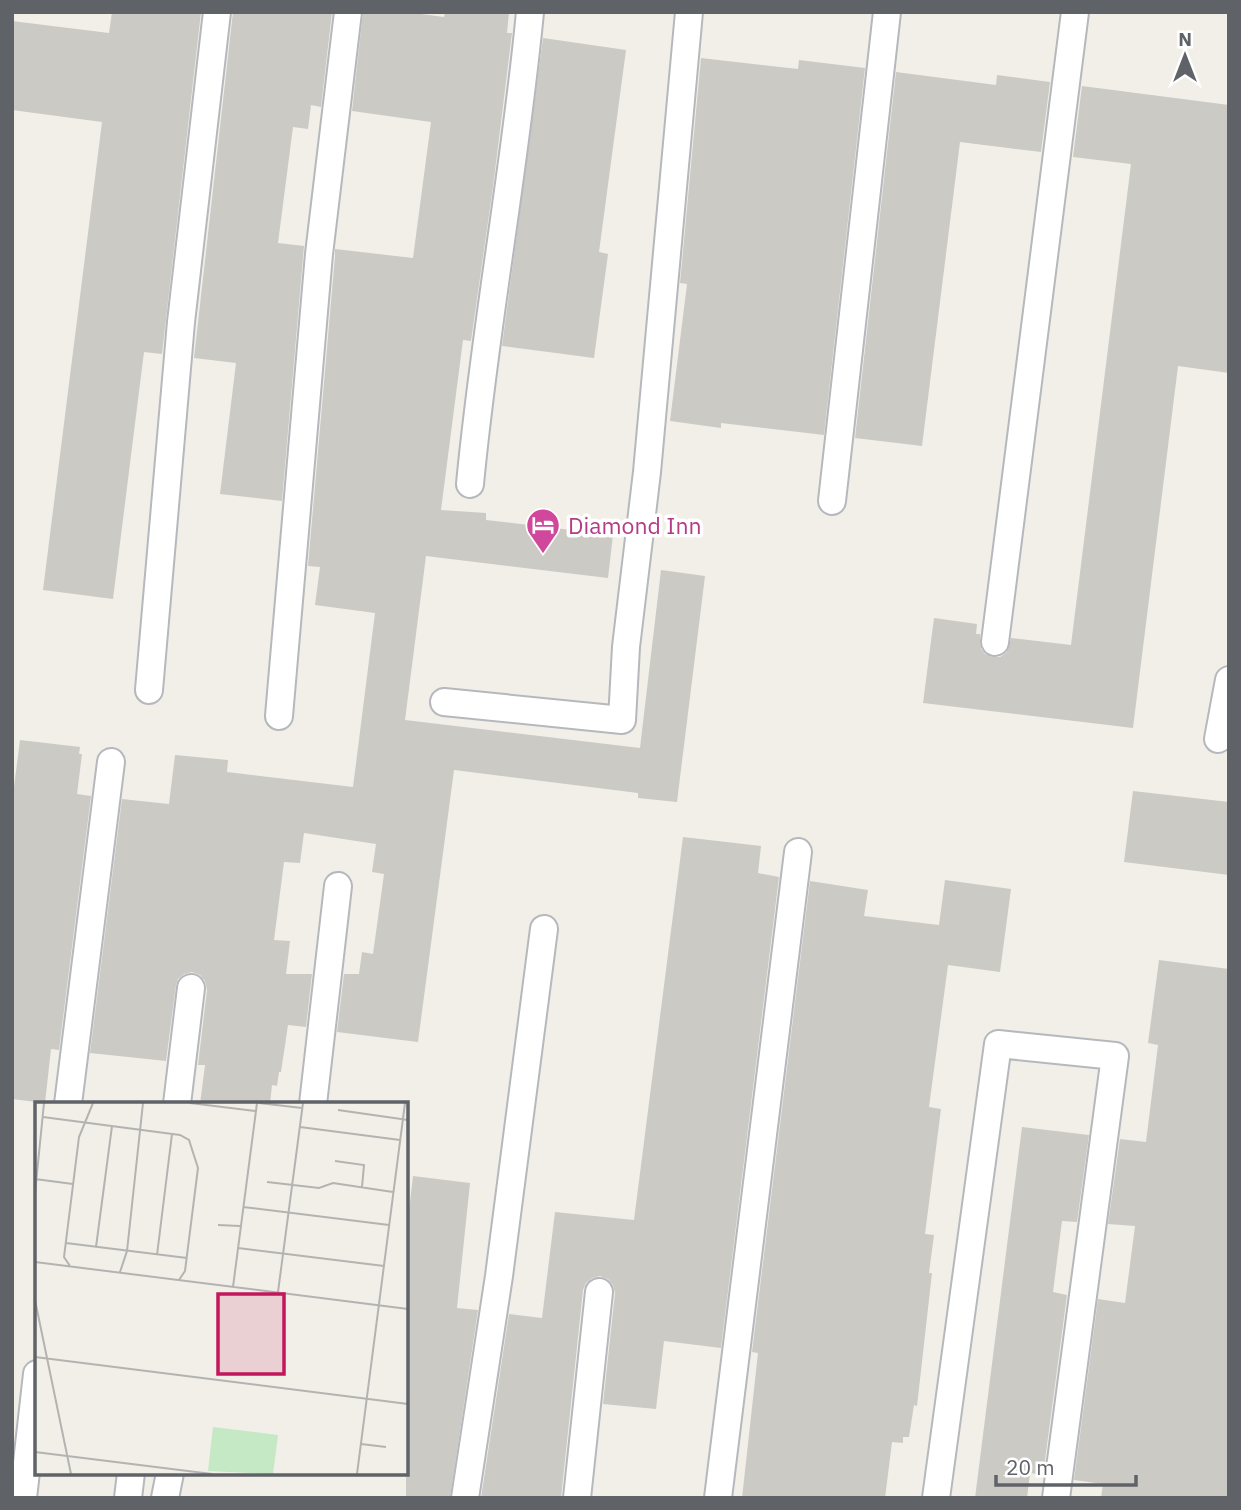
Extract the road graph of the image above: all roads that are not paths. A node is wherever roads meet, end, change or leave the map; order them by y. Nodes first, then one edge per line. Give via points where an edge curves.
1 (217, 12) edge
2 (348, 12) edge
3 (530, 12) edge
4 (689, 12) edge
5 (887, 12) edge
6 (1075, 12) edge
7 (470, 484) dead end
8 (832, 501) dead end
9 (995, 642) dead end
10 (1229, 680) edge
11 (149, 690) dead end
12 (444, 702) dead end
13 (279, 716) dead end
14 (1218, 739) dead end
15 (111, 762) dead end
16 (798, 852) dead end
17 (338, 886) dead end
18 (544, 929) dead end
19 (191, 988) dead end
20 (68, 1102) edge
21 (177, 1102) edge
22 (313, 1102) edge
23 (599, 1292) dead end
24 (35, 1392) edge
25 (131, 1475) edge
26 (170, 1475) edge
27 (23, 1498) edge
28 (128, 1498) edge
29 (165, 1498) edge
30 (465, 1498) edge
31 (577, 1498) edge
32 (719, 1498) edge
33 (936, 1498) edge
34 (1056, 1498) edge

1 - 11 lane via 181,322
2 - 13 lane via 319,254
3 - 7 lane
4 - 12 lane via 622,720
5 - 8 lane
6 - 9 lane
10 - 14 lane
15 - 20 lane
16 - 32 lane
17 - 22 lane
18 - 30 lane
19 - 21 lane
23 - 31 lane
24 - 27 lane
25 - 28 lane
26 - 29 lane
33 - 34 lane via 998,1044 1115,1056

